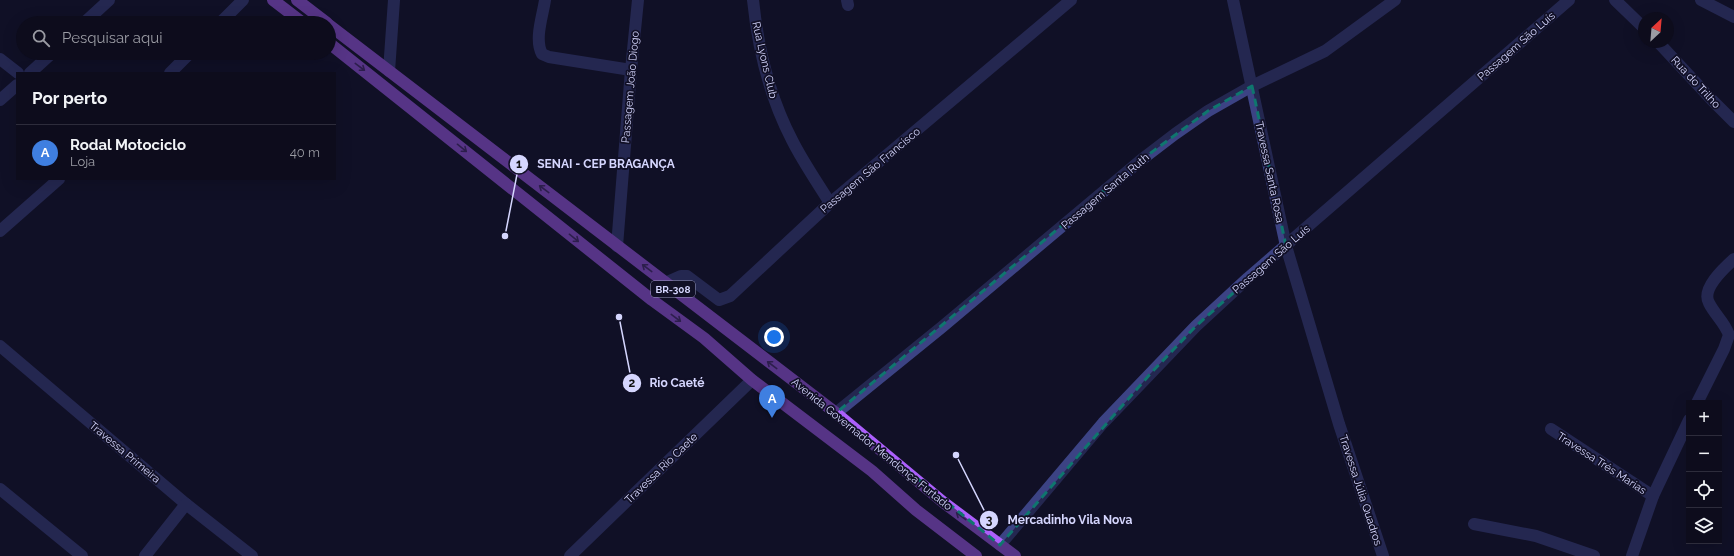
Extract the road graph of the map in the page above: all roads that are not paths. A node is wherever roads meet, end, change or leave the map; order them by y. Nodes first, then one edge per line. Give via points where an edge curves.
1 (109, 0) edge
2 (243, 0) edge
3 (272, 0) edge
4 (297, 0) edge
5 (394, 0) edge
6 (545, 0) edge
7 (638, 0) edge
8 (753, 0) edge
9 (1071, 0) edge
10 (1233, 0) edge
11 (1395, 0) edge
12 (1569, 0) edge
13 (1615, 0) edge
14 (1701, 0) edge
15 (1630, 5) edge
16 (92, 16) edge
17 (227, 16) edge
18 (294, 16) edge
19 (318, 16) edge
20 (1734, 17) edge
21 (1638, 18) edge
22 (336, 30) edge
23 (1664, 48) edge
24 (336, 49) edge
25 (0, 59) edge
26 (44, 60) edge
27 (183, 60) edge
28 (631, 70) junction
29 (389, 71) junction
30 (17, 72) edge
31 (31, 72) edge
32 (171, 72) edge
33 (16, 86) edge
34 (1252, 86) junction
35 (0, 100) edge
36 (1734, 122) edge
37 (58, 180) edge
38 (830, 203) junction
39 (0, 231) edge
40 (617, 246) junction
41 (1286, 246) junction
42 (1734, 259) edge
43 (666, 283) junction
44 (0, 346) edge
45 (752, 380) junction
46 (1698, 400) edge
47 (1336, 412) joint
48 (836, 414) junction
49 (1686, 426) edge
50 (1551, 429) dead end
51 (0, 489) edge
52 (1653, 496) junction
53 (186, 504) junction
54 (1474, 524) dead end
55 (1000, 545) junction
56 (82, 556) edge
57 (144, 556) edge
58 (252, 556) edge
59 (570, 556) edge
60 (976, 556) edge
61 (1015, 556) edge
62 (1383, 556) edge
63 (1594, 556) edge
64 (1632, 556) edge

1 - 16 street
2 - 17 street
3 - 18 main road
4 - 19 main road, Avenida Governador Mendonça Furtado / BR-308
5 - 29 street
6 - 28 street via 539,44 542,54
7 - 28 street, Passagem João Diogo
8 - 38 street, Rua Lyons Club via 758,40 769,85 795,147
9 - 38 street, Passagem São Francisco
10 - 34 street, Travessa Santa Rosa
11 - 34 street, Passagem Santa Ruth via 1325,51
12 - 41 street, Passagem São Luís
13 - 15 street
14 - 20 street
15 - 21 street
22 - 29 main road, Avenida Governador Mendonça Furtado / BR-308
23 - 36 street, Rua do Trilho
24 -> 45 main road, Avenida Governador Mendonça Furtado / BR-308 via 646,295 704,338
25 - 30 street
26 - 31 street
27 - 32 street
28 - 40 street, Passagem João Diogo
40 -> 29 main road, Avenida Governador Mendonça Furtado / BR-308
33 - 35 street
34 - 41 street, Travessa Santa Rosa
34 - 48 street, Passagem Santa Ruth via 1208,111 1140,160
37 - 39 street
38 - 43 street, Passagem São Francisco via 724,299 715,298 687,276
43 -> 40 main road, Avenida Governador Mendonça Furtado / BR-308
41 - 47 street, Travessa Santa Rosa
41 - 55 street, Passagem São Luís via 1196,326 1150,373
42 - 46 street via 1720,272 1707,295 1708,302 1729,335
48 -> 43 main road, Avenida Governador Mendonça Furtado / BR-308
44 - 53 street, Travessa Primeira
45 - 59 street, Travessa Rio Caete
45 - 60 main road, Avenida Governador Mendonça Furtado / BR-308 via 872,471 916,510
47 - 62 street, Travessa Júlia Quadros
55 -> 48 main road, Avenida Governador Mendonça Furtado / BR-308
49 - 52 street
50 - 52 street, Travessa Trés Marias
51 - 56 street
52 - 64 street
53 - 57 street
53 - 58 street, Travessa Primeira
54 - 63 street via 1536,536
55 - 61 main road, Avenida Governador Mendonça Furtado / BR-308

